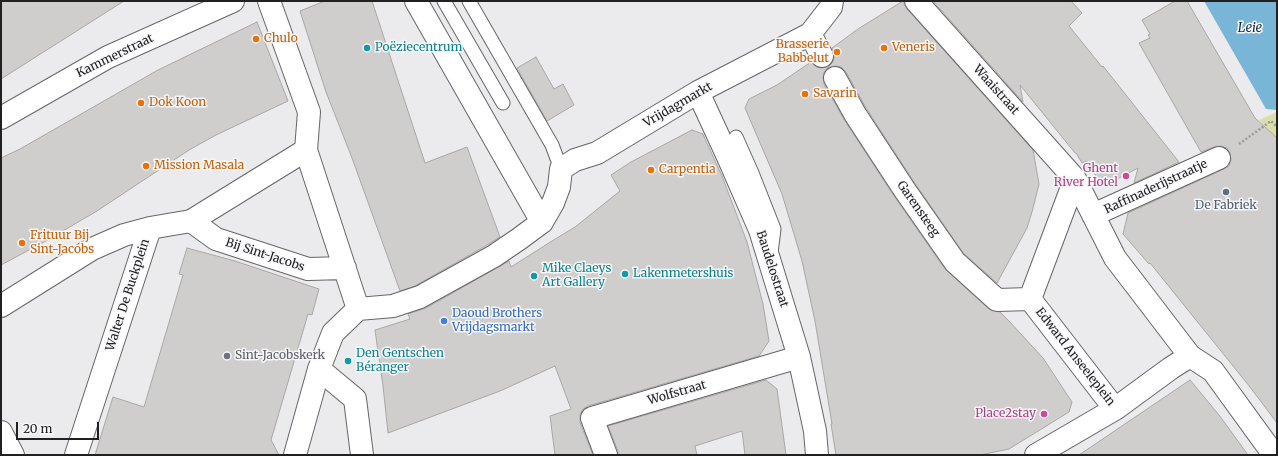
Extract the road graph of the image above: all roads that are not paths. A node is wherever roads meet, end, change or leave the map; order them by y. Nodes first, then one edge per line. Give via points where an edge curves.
1 (233, 1) edge
2 (268, 1) edge
3 (416, 1) edge
4 (444, 1) edge
5 (469, 1) edge
6 (832, 1) edge
7 (916, 1) edge
8 (810, 34) junction
9 (822, 56) dead end
10 (835, 78) dead end
11 (698, 92) junction
12 (503, 103) dead end
13 (1, 118) edge
14 (736, 137) dead end
15 (306, 150) junction
16 (1218, 158) road end
17 (561, 169) junction
18 (1075, 179) junction
19 (1094, 216) junction
20 (191, 221) junction
21 (542, 222) junction
22 (150, 228) junction
23 (770, 263) junction
24 (345, 268) junction
25 (1030, 299) junction
26 (1, 306) edge
27 (358, 309) junction
28 (1190, 356) junction
29 (799, 357) junction
30 (319, 369) junction
31 (1114, 409) junction
32 (1, 432) edge
33 (13, 455) edge
34 (76, 455) edge
35 (295, 455) edge
36 (362, 455) edge
37 (606, 455) edge
38 (817, 455) edge
39 (1036, 455) edge
40 (1274, 455) edge

1 - 13 street, Kammerstraat via 108,57
2 - 15 street via 309,112
3 - 21 street
4 - 12 lane
5 - 17 lane via 552,145
6 - 8 street, Vrijdagmarkt via 831,7
7 - 18 street, Waaistraat
8 - 9 street
8 - 11 street, Vrijdagmarkt
10 - 25 street, Garensteeg via 855,114 955,262 997,300
11 - 17 street, Vrijdagmarkt via 597,153 575,160
11 - 23 street, Baudelostraat via 760,230
14 - 23 lane via 774,229
15 - 20 street
15 - 24 street
16 - 19 street, Raffinaderijstraatje
17 - 21 street via 559,187
18 - 19 street
18 - 25 street, Edward Anseeleplein
19 - 28 street via 1115,258
20 - 22 street
20 - 24 street, Bij Sint-Jacobs via 216,239 308,269
21 - 27 street via 494,256 420,296 392,306
22 - 26 street, Walter De Buckplein via 124,235 92,249
22 - 34 street, Walter De Buckplein
23 - 29 street, Baudelostraat
24 - 27 street
25 - 31 street, Edward Anseeleplein
27 - 30 street via 333,333
28 - 31 street, Edward Anseeleplein
28 - 40 street via 1213,371
29 - 37 street, Wolfstraat via 592,418
29 - 38 street, Baudelostraat via 815,431
30 - 35 street
30 - 36 street via 354,399
31 - 39 street
32 - 33 street

